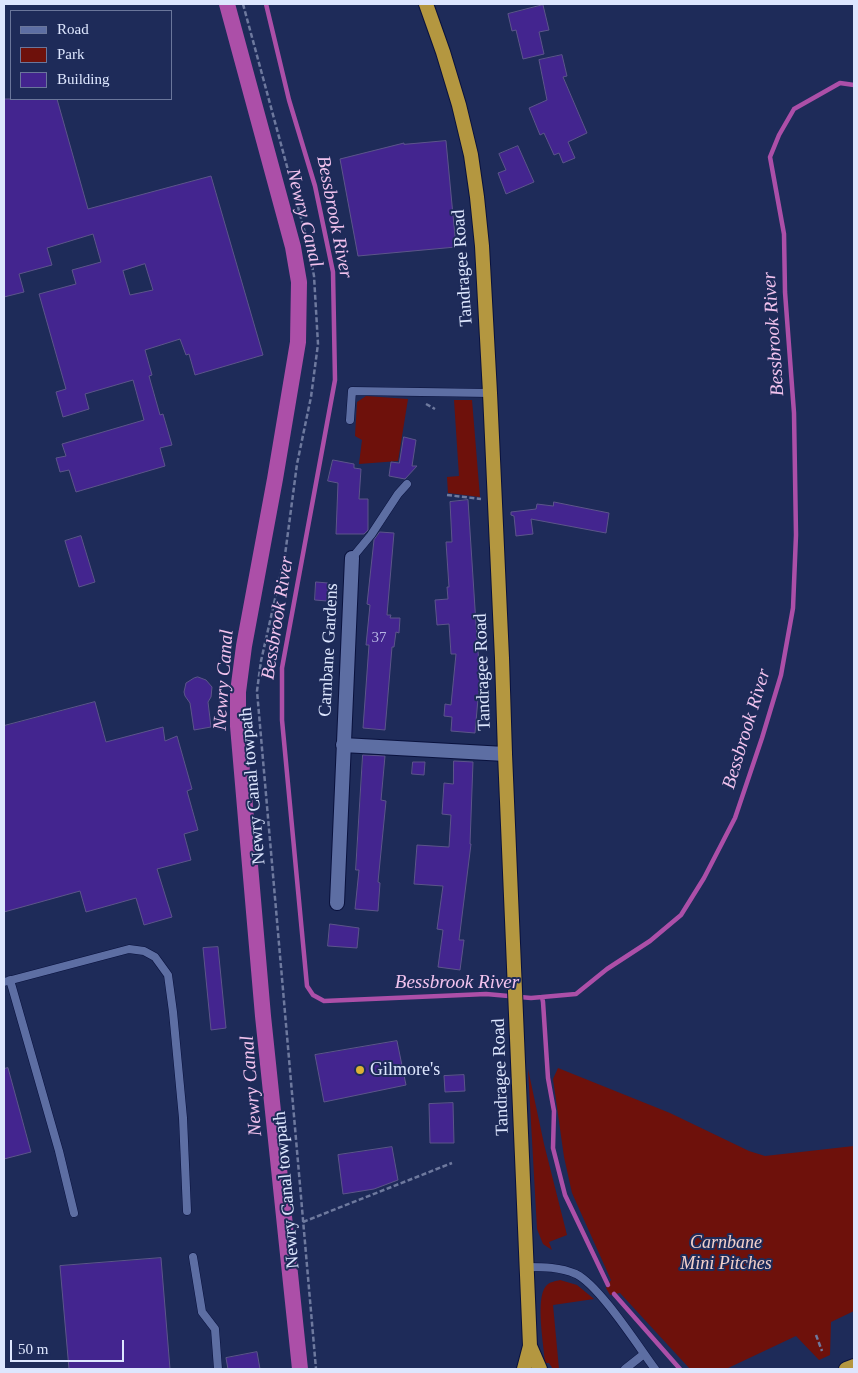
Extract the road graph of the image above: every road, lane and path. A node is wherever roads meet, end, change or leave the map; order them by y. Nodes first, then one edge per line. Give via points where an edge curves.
1 (243, 4) edge
2 (426, 4) edge
3 (490, 393) junction
4 (423, 402) dead end
5 (435, 410) dead end
6 (350, 420) dead end
7 (407, 484) dead end
8 (448, 495) dead end
9 (483, 499) dead end
10 (352, 558) joint
11 (343, 745) junction
12 (505, 754) junction
13 (338, 903) dead end
14 (7, 981) edge
15 (452, 1163) dead end
16 (187, 1210) dead end
17 (74, 1213) dead end
18 (303, 1222) junction
19 (193, 1257) dead end
20 (526, 1267) junction
21 (816, 1335) dead end
22 (530, 1346) junction
23 (822, 1351) dead end
24 (644, 1354) junction
25 (854, 1366) edge
26 (218, 1369) edge
27 (316, 1369) edge
28 (524, 1369) edge
29 (540, 1369) edge
30 (625, 1369) edge
31 (655, 1369) edge
32 (846, 1369) edge

1 - 18 path, Newry Canal towpath via 308,244 318,344 285,554 257,691
2 - 3 highway, Tandragee Road via 447,65 471,155 482,246
3 - 6 lane via 352,391
3 - 12 highway, Tandragee Road
4 - 5 path
7 - 10 lane
8 - 9 path
10 - 11 street, Carnbane Gardens
11 - 12 street
11 - 13 street, Carnbane Gardens
12 - 20 highway, Tandragee Road
14 - 16 lane via 128,949 155,956 162,964 168,975 173,1012
14 - 17 lane via 59,1151
15 - 18 path
18 - 27 path, Newry Canal towpath
19 - 26 lane via 202,1312 214,1329
20 - 22 highway, Tandragee Road
20 - 24 lane via 556,1268 578,1275 602,1297
21 - 23 path
22 - 28 highway, Tandragee Road
22 - 29 highway, Tandragee Road
24 - 30 lane
24 - 31 lane
25 - 32 highway

